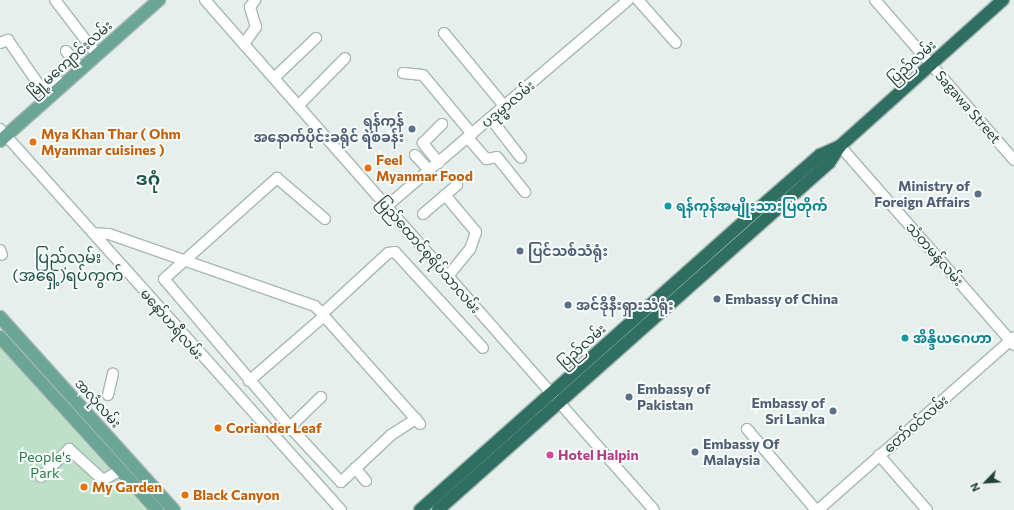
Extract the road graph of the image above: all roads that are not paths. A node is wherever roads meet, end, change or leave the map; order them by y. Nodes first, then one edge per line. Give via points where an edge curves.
1 (55, 0) edge
2 (159, 0) edge
3 (205, 0) edge
4 (255, 0) edge
5 (628, 0) edge
6 (638, 0) edge
7 (875, 0) edge
8 (1004, 0) edge
9 (444, 33) dead end
10 (316, 38) dead end
11 (0, 43) edge
12 (676, 43) dead end
13 (244, 44) junction
14 (66, 51) dead end
15 (97, 55) junction
16 (346, 58) dead end
17 (931, 65) junction
18 (81, 69) junction
19 (403, 73) dead end
20 (274, 78) junction
21 (64, 85) junction
22 (298, 106) junction
23 (505, 107) junction
24 (491, 119) junction
25 (442, 124) dead end
26 (2, 136) edge
27 (470, 136) junction
28 (840, 146) junction
29 (414, 155) dead end
30 (521, 158) dead end
31 (1014, 160) edge
32 (439, 163) junction
33 (429, 170) junction
34 (457, 185) dead end
35 (525, 192) dead end
36 (445, 195) junction
37 (386, 206) junction
38 (423, 214) dead end
39 (325, 219) dead end
40 (93, 233) junction
41 (184, 260) junction
42 (448, 276) junction
43 (323, 315) junction
44 (0, 317) edge
45 (0, 337) edge
46 (1013, 341) edge
47 (483, 348) dead end
48 (113, 374) dead end
49 (249, 381) junction
50 (108, 395) dead end
51 (321, 398) dead end
52 (555, 398) junction
53 (290, 427) junction
54 (747, 429) dead end
55 (879, 455) junction
56 (355, 468) junction
57 (121, 470) junction
58 (41, 477) dead end
59 (366, 481) dead end
60 (157, 510) edge
61 (174, 510) edge
62 (341, 510) edge
63 (420, 510) edge
64 (438, 510) edge
65 (654, 510) edge
66 (817, 510) edge
67 (927, 510) edge

1 - 15 street
2 - 15 main road, မြို့မကျောင်းလမ်း
3 - 13 street, ပြည်ထောင်စုရိပ်သာလမ်း
4 - 13 street via 250,7 256,27
5 - 23 street, ပဒုမ္မာလမ်း
6 - 12 street
7 - 17 street, Sagawa Street
8 - 17 highway, ပြည်လမ်း
9 - 23 street
10 - 20 street
11 - 21 street via 8,40 39,85 47,87 57,80
13 - 20 street, ပြည်ထောင်စုရိပ်သာလမ်း
14 - 18 street
15 - 18 main road, မြို့မကျောင်းလမ်း
16 - 22 street
17 - 28 highway, ပြည်လမ်း
17 - 31 street, Sagawa Street
18 - 21 main road, မြို့မကျောင်းလမ်း
19 - 27 street via 423,75
20 - 22 street, ပြည်ထောင်စုရိပ်သာလမ်း
21 - 26 main road, မြို့မကျောင်းလမ်း
22 - 37 street, ပြည်ထောင်စုရိပ်သာလမ်း
23 - 24 street, ပဒုမ္မာလမ်း
24 - 27 street, ပဒုမ္မာလမ်း
24 - 30 street
25 - 32 street via 423,143
26 - 40 street, မနော်ဟရီလမ်း
27 - 32 street, ပဒုမ္မာလမ်း
27 - 35 street via 486,159 497,157
28 - 46 street, သံတမန်လမ်း
28 - 52 highway, ပြည်လမ်း via 829,163
29 - 33 street
32 - 33 street, ပဒုမ္မာလမ်း
33 - 37 street, ပဒုမ္မာလမ်း
34 - 36 street
36 - 38 street
36 - 42 street via 476,232 470,249
37 - 42 street, ပြည်ထောင်စုရိပ်သာလမ်း
39 - 41 street via 277,178
40 - 41 street via 109,234
40 - 62 street, မနော်ဟရီလမ်း
41 - 43 street via 314,306
41 - 49 street via 164,282
42 - 52 street, ပြည်ထောင်စုရိပ်သာလမ်း
43 - 47 street via 388,253 395,252
43 - 49 street
43 - 56 street via 418,421 391,435
44 - 61 main road, အလုံလမ်း
45 - 57 main road, အလုံလမ်း
46 - 55 street, တော်ဝင်လမ်း
48 - 50 street
49 - 53 street
51 - 53 street
52 - 63 highway, ပြည်လမ်း
52 - 64 highway, ပြည်လမ်း
52 - 65 street, ပြည်ထောင်စုရိပ်သာလမ်း
53 - 56 street via 341,482
54 - 66 street
55 - 66 street, တော်ဝင်လမ်း
55 - 67 street
56 - 59 street
57 - 58 street via 104,480 69,449
57 - 60 main road, အလုံလမ်း

